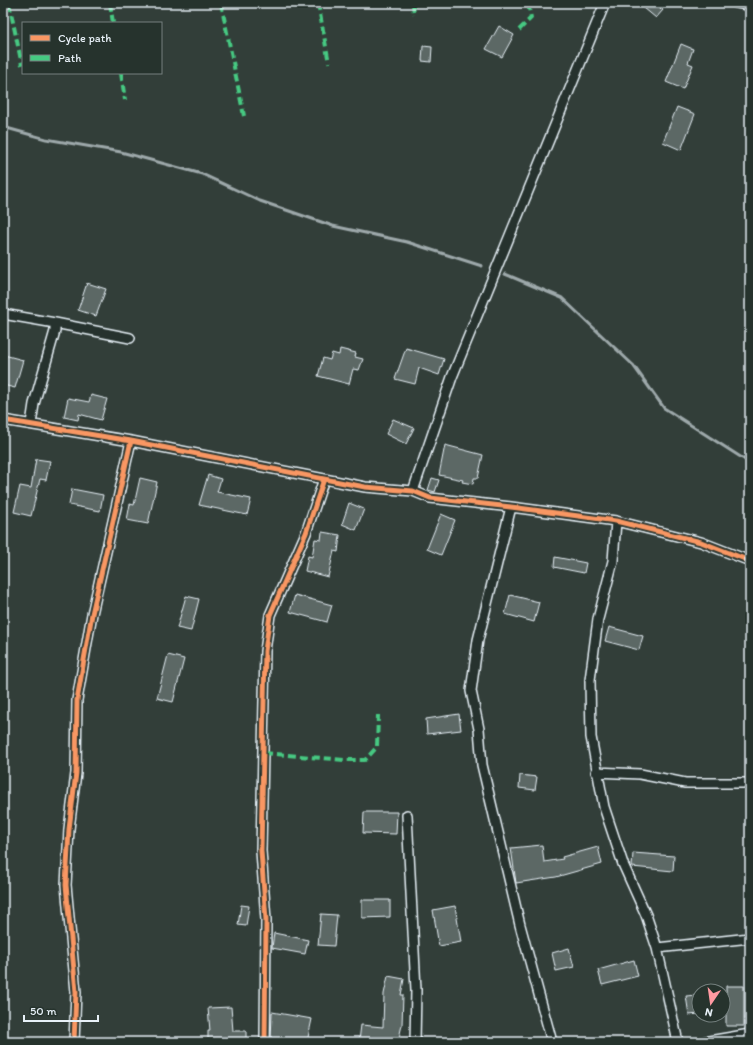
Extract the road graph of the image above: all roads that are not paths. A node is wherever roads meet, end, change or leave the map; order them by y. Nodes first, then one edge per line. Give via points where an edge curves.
1 (605, 3) edge
2 (736, 3) edge
3 (750, 6) edge
4 (3, 314) edge
5 (55, 323) junction
6 (130, 338) dead end
7 (3, 420) edge
8 (31, 424) junction
9 (131, 441) junction
10 (324, 479) junction
11 (413, 491) junction
12 (511, 507) junction
13 (616, 522) junction
14 (750, 561) edge
15 (596, 772) junction
16 (750, 783) edge
17 (407, 815) dead end
18 (750, 938) edge
19 (657, 948) junction
20 (750, 1034) edge
21 (74, 1042) edge
22 (265, 1042) edge
23 (416, 1042) edge
24 (552, 1042) edge
25 (678, 1042) edge
26 (703, 1042) edge

1 - 11 street via 452,377
2 - 3 street
4 - 5 street
5 - 6 street
5 - 8 street
7 - 8 street
8 - 9 street
9 - 10 street
9 - 21 street via 92,614 77,700 76,773 66,885 76,992
10 - 11 street via 365,487
10 - 22 street via 306,533 270,616 265,651 261,851 266,920
11 - 12 street via 430,498
12 - 13 street
12 - 24 street via 478,640 471,691 482,765 520,924
13 - 14 street via 701,542
13 - 15 street via 613,561 598,619 590,680 591,737
15 - 16 street via 640,774 685,782
15 - 19 street via 604,807 623,864 646,915
17 - 23 street via 416,990
18 - 19 street
19 - 25 street
20 - 26 street

